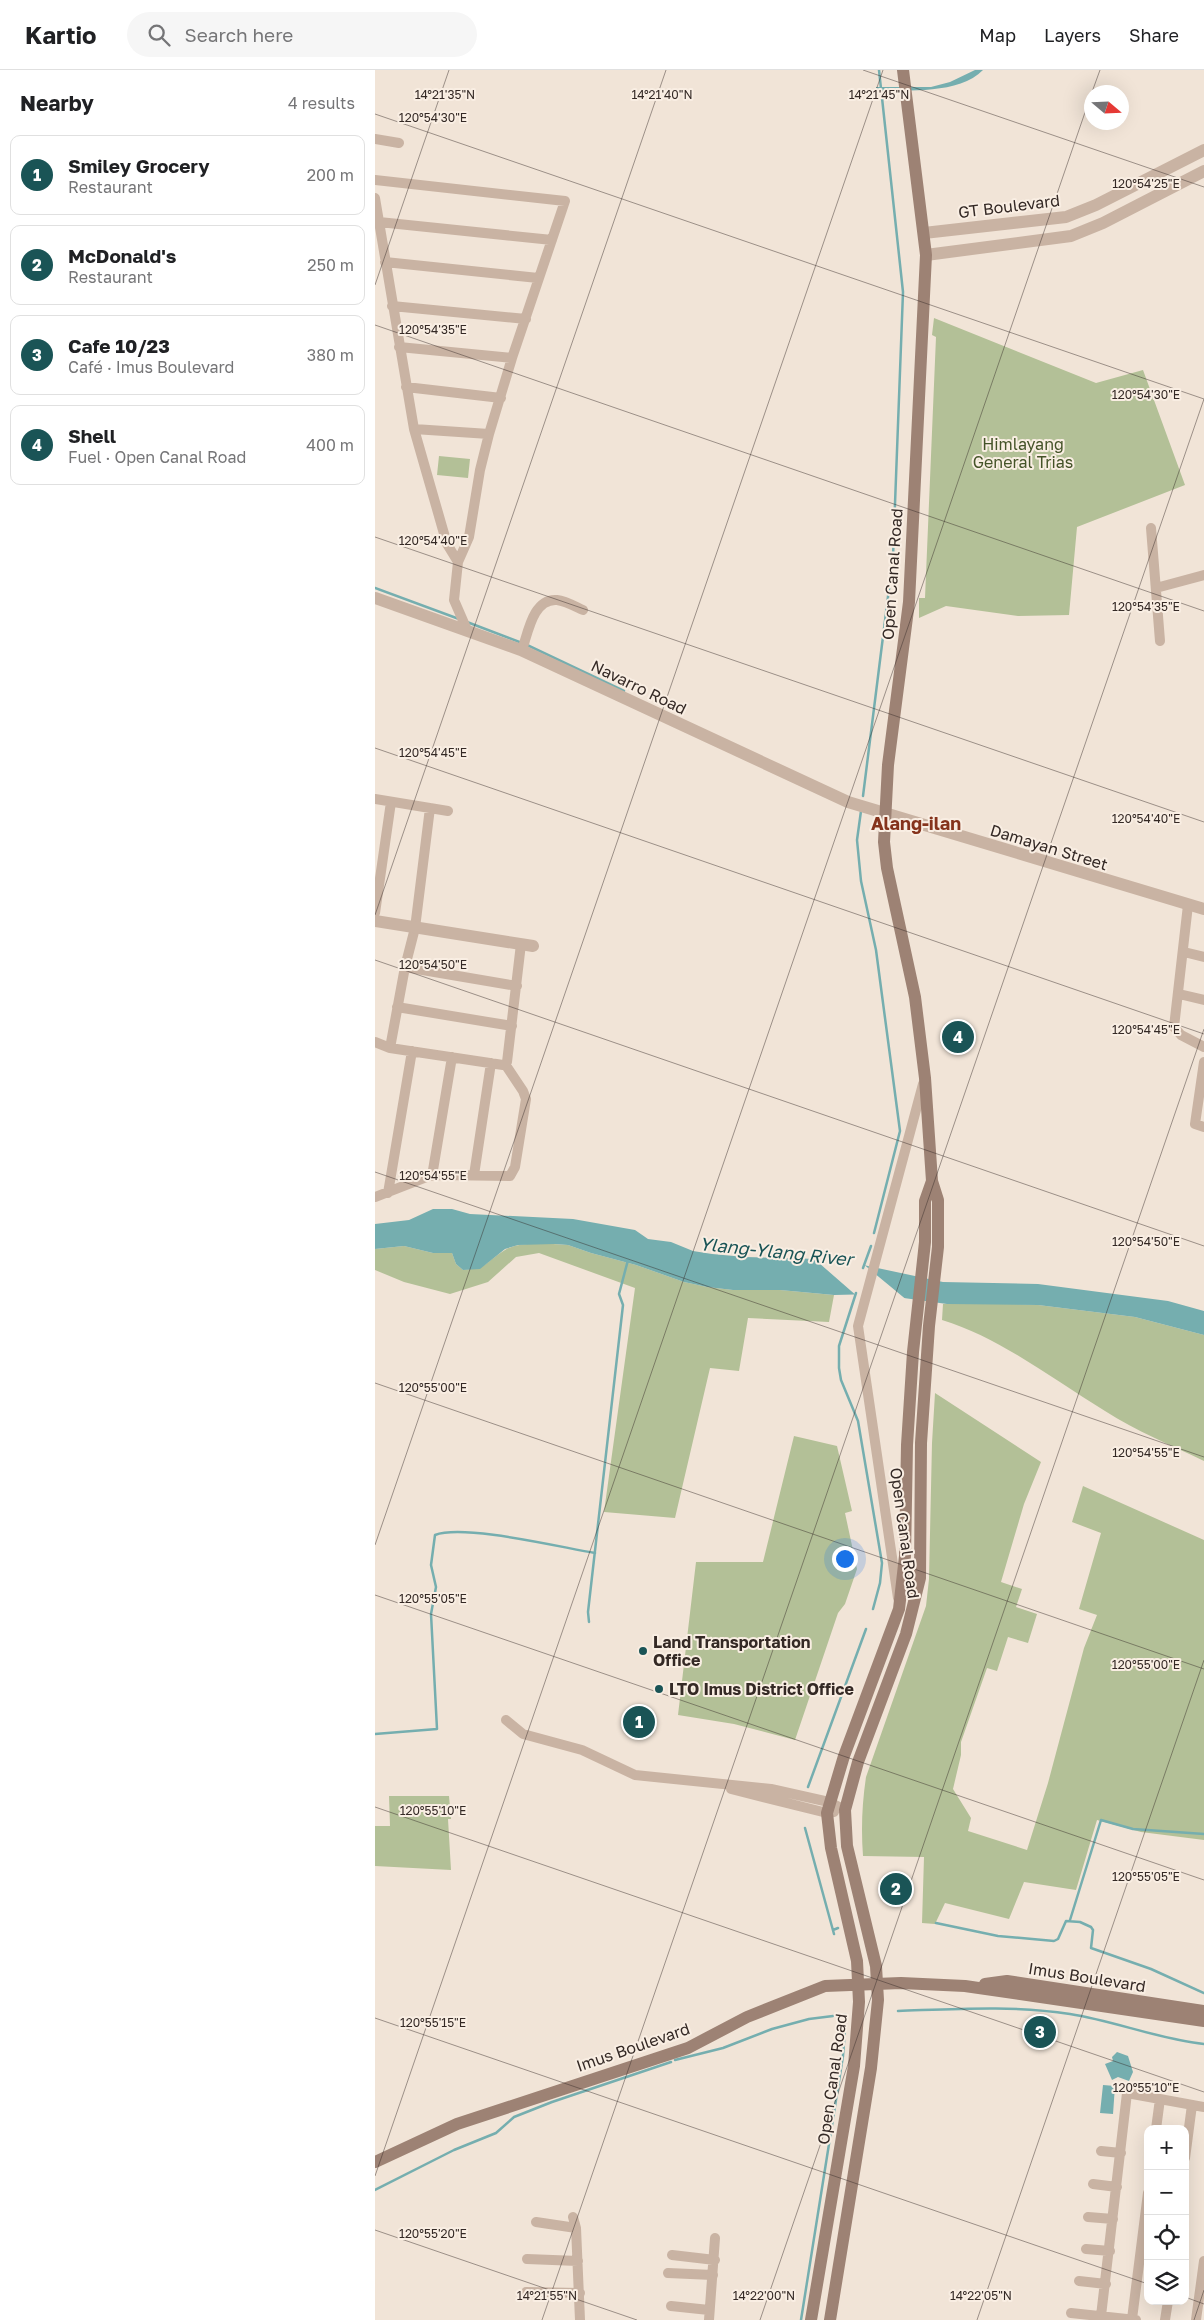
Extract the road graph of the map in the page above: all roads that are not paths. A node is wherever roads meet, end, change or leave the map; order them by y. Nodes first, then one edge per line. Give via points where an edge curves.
1 (903, 70) edge
2 (375, 138) edge
3 (399, 143) dead end
4 (1204, 150) edge
5 (1204, 172) edge
6 (375, 180) edge
7 (375, 198) edge
8 (379, 222) junction
9 (924, 234) junction
10 (552, 240) junction
11 (926, 255) junction
12 (385, 262) junction
13 (539, 278) junction
14 (392, 306) junction
15 (525, 319) junction
16 (399, 347) junction
17 (512, 358) junction
18 (406, 387) junction
19 (501, 398) junction
20 (413, 429) junction
21 (489, 434) junction
22 (1151, 528) dead end
23 (458, 562) junction
24 (1204, 575) edge
25 (1156, 588) junction
26 (375, 598) edge
27 (583, 610) dead end
28 (464, 623) junction
29 (1160, 641) dead end
30 (524, 646) junction
31 (375, 799) edge
32 (391, 802) junction
33 (430, 808) junction
34 (448, 811) dead end
35 (885, 814) junction
36 (1188, 905) junction
37 (1204, 909) edge
38 (375, 913) edge
39 (375, 922) edge
40 (415, 928) junction
41 (527, 945) joint
42 (1184, 952) junction
43 (1204, 956) edge
44 (405, 967) junction
45 (517, 986) junction
46 (1179, 994) junction
47 (1204, 1000) edge
48 (397, 1008) junction
49 (512, 1026) junction
50 (375, 1042) edge
51 (1204, 1047) edge
52 (390, 1048) junction
53 (412, 1051) junction
54 (452, 1057) junction
55 (1204, 1062) edge
56 (491, 1063) junction
57 (505, 1064) junction
58 (925, 1078) junction
59 (1203, 1087) edge
60 (1204, 1127) edge
61 (474, 1175) junction
62 (432, 1176) junction
63 (932, 1181) junction
64 (388, 1193) junction
65 (375, 1197) edge
66 (899, 1609) junction
67 (506, 1720) dead end
68 (828, 1808) junction
69 (845, 1810) junction
70 (859, 1984) junction
71 (878, 1984) junction
72 (965, 1986) junction
73 (1204, 2011) edge
74 (1204, 2021) edge
75 (1160, 2099) junction
76 (1191, 2105) junction
77 (1204, 2107) edge
78 (1157, 2125) edge
79 (1189, 2125) edge
80 (1101, 2151) dead end
81 (1121, 2153) junction
82 (375, 2162) edge
83 (1093, 2184) dead end
84 (1117, 2187) junction
85 (1145, 2215) edge
86 (573, 2217) dead end
87 (1088, 2217) dead end
88 (1113, 2219) junction
89 (536, 2222) dead end
90 (576, 2228) junction
91 (715, 2238) dead end
92 (1086, 2249) dead end
93 (1110, 2251) junction
94 (672, 2255) dead end
95 (527, 2258) dead end
96 (715, 2260) junction
97 (577, 2261) junction
98 (1204, 2261) edge
99 (668, 2273) dead end
100 (713, 2275) junction
101 (1079, 2281) dead end
102 (1106, 2284) junction
103 (526, 2292) dead end
104 (580, 2293) junction
105 (1167, 2305) edge
106 (671, 2306) dead end
107 (1071, 2313) dead end
108 (709, 2315) edge
109 (1098, 2317) edge
110 (580, 2320) edge
111 (811, 2320) edge
112 (830, 2320) edge
113 (1131, 2320) edge
114 (1165, 2320) edge
115 (1196, 2320) edge

1 - 9 main road, Open Canal Road
2 - 3 street
4 - 9 street, GT Boulevard via 1066,217
5 - 11 street via 1071,236
6 - 10 street via 565,201
7 - 8 street
8 - 10 street
8 - 12 street
9 - 11 main road, Open Canal Road
10 - 13 street
11 - 35 main road, Open Canal Road via 909,602 889,751
12 - 13 street
12 - 14 street
13 - 15 street
14 - 15 street
14 - 16 street
15 - 17 street
16 - 17 street
16 - 18 street
17 - 19 street
18 - 19 street
18 - 20 street
19 - 21 street
20 - 21 street
20 - 23 street via 447,544
21 - 23 street via 479,470 469,537
22 - 25 street
23 - 28 street via 454,600
24 - 25 street
25 - 29 street
26 - 28 street, Navarro Road
27 - 30 street via 558,600 545,602 537,610
28 - 30 street, Navarro Road
30 - 35 street, Navarro Road via 829,795
31 - 32 street
32 - 33 street
32 - 38 street
33 - 34 street
33 - 40 street
35 - 36 street, Damayan Street
35 - 58 main road, Open Canal Road via 885,856 915,997
36 - 37 street, Damayan Street
36 - 42 street
39 - 40 street
40 - 41 street
40 - 44 street
41 - 45 street
42 - 43 street
42 - 46 street
44 - 45 street
44 - 48 street
45 - 49 street
46 - 47 street
46 - 51 street via 1174,1027 1181,1036
48 - 49 street
48 - 52 street
49 - 57 street
50 - 52 street
52 - 53 street
53 - 54 street
53 - 64 street
54 - 56 street
54 - 62 street
55 - 59 street
56 - 57 street
56 - 61 street
57 - 61 street via 526,1099 515,1167 509,1176
58 - 63 main road, Open Canal Road
58 - 66 street, Open Canal Road via 859,1326
59 - 60 street via 1195,1124
61 - 62 street
62 - 64 street
63 - 66 main road, Open Canal Road via 925,1200 925,1242 915,1324 907,1445 905,1556
63 - 69 main road, Open Canal Road via 938,1200 937,1266 929,1326 921,1443 920,1578 906,1634 858,1762
64 - 65 street
66 - 68 main road
67 - 68 street via 523,1734 582,1750 635,1775 704,1782 767,1800
68 - 69 street
68 - 70 main road, Open Canal Road via 831,1848 857,1961
69 - 71 main road, Open Canal Road via 847,1846
70 - 71 main road, Imus Boulevard
70 - 82 main road, Imus Boulevard via 825,1986 747,2018 688,2048 457,2124
70 - 111 main road, Open Canal Road via 854,2066
71 - 72 main road, Imus Boulevard
71 - 112 main road via 871,2068
72 - 73 main road, Imus Boulevard via 1007,1981
72 - 74 main road, Imus Boulevard
75 - 76 street
75 - 78 street
75 - 81 street via 1127,2093
76 - 77 street
76 - 79 street
80 - 81 street
81 - 84 street
83 - 84 street
84 - 88 street
85 - 113 street
86 - 90 street
87 - 88 street
88 - 93 street
89 - 90 street
90 - 97 street
91 - 96 street
92 - 93 street
93 - 102 street
94 - 96 street
95 - 97 street
96 - 100 street
97 - 104 street
98 - 115 street
99 - 100 street
100 - 108 street
101 - 102 street
102 - 109 street
103 - 104 street
104 - 110 street
105 - 114 street
106 - 108 street
107 - 109 street
109 - 113 street

